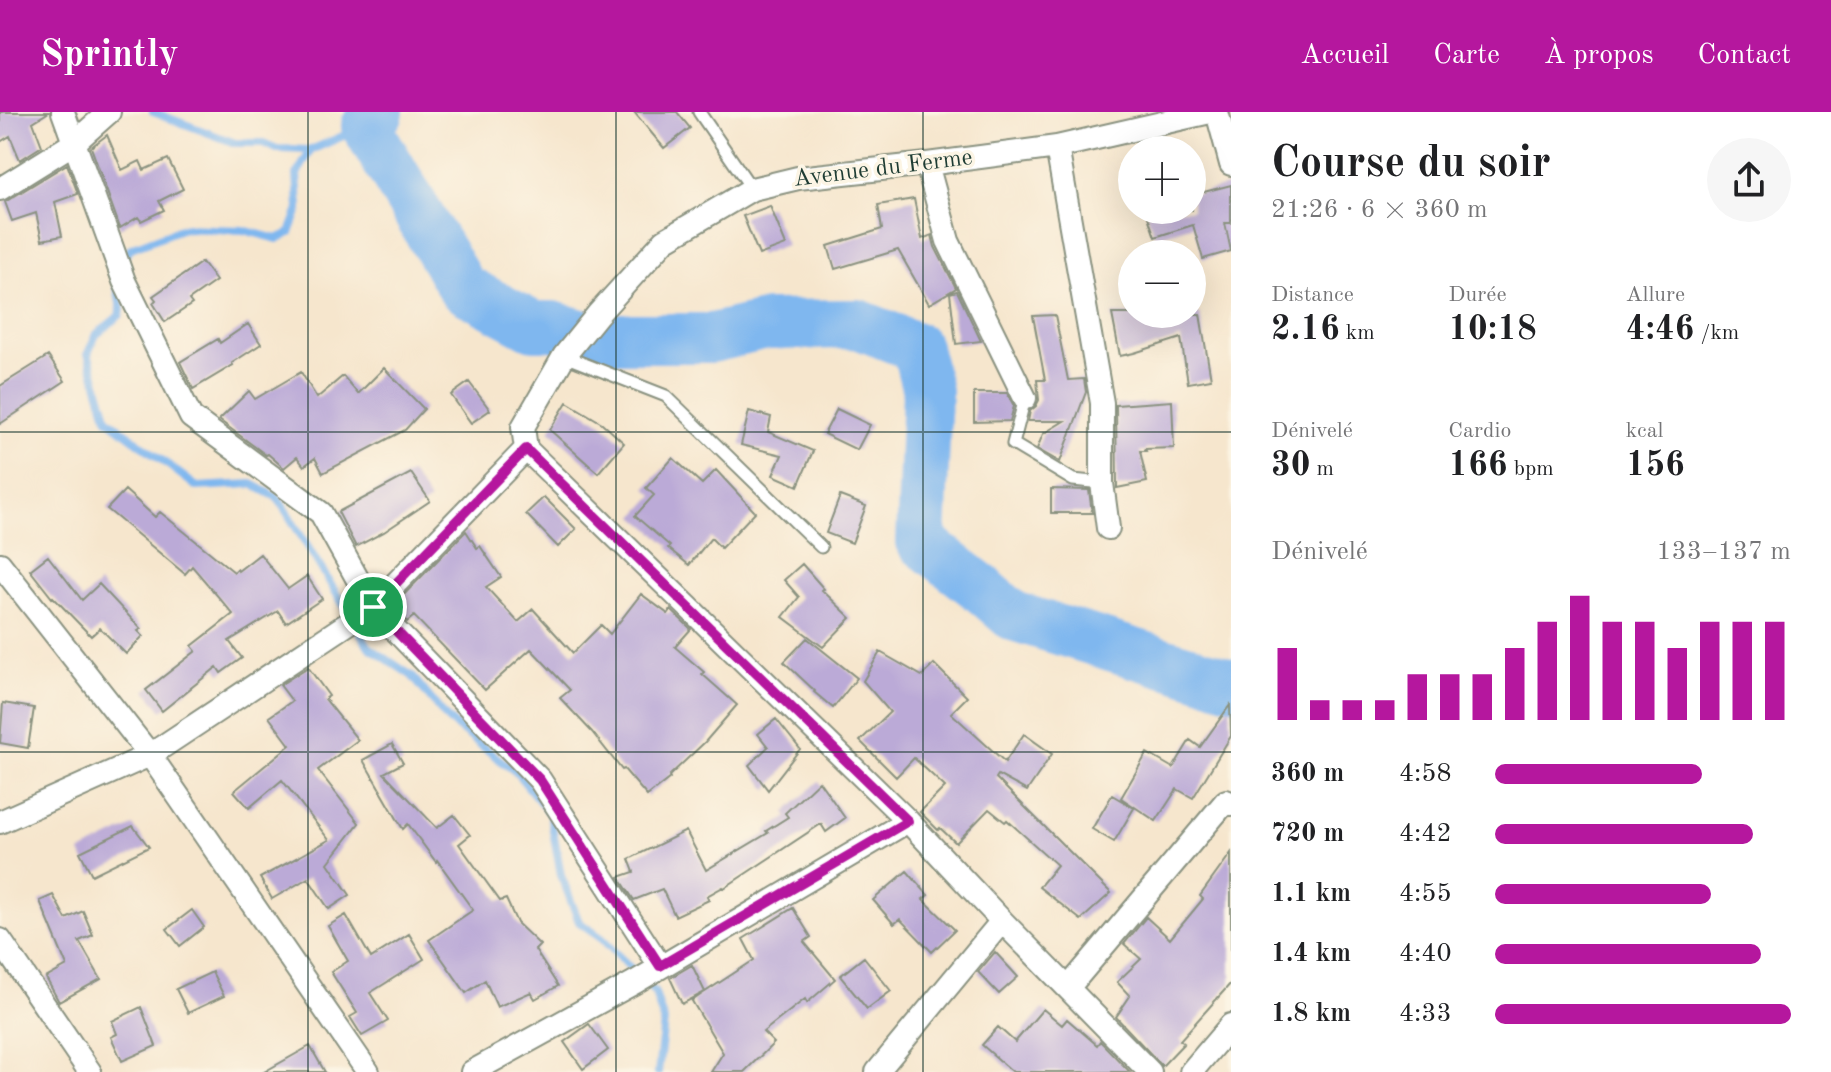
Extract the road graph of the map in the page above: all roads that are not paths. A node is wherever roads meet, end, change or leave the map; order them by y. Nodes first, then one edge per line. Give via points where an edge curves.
1 (63, 112) edge
2 (109, 112) edge
3 (699, 112) edge
4 (1210, 112) edge
5 (1217, 112) edge
6 (74, 143) junction
7 (1057, 147) junction
8 (927, 164) junction
9 (1231, 164) edge
10 (0, 189) edge
11 (752, 189) junction
12 (566, 353) junction
13 (1025, 398) joint
14 (526, 449) junction
15 (1102, 483) junction
16 (1108, 528) dead end
17 (821, 547) dead end
18 (0, 564) edge
19 (359, 617) junction
20 (150, 755) junction
21 (1231, 804) edge
22 (908, 821) junction
23 (0, 822) edge
24 (1002, 921) junction
25 (0, 940) edge
26 (648, 974) junction
27 (1068, 988) junction
28 (1231, 1025) edge
29 (90, 1072) edge
30 (368, 1072) edge
31 (472, 1072) edge
32 (877, 1072) edge
33 (1150, 1072) edge
34 (1191, 1072) edge

1 - 6 street
2 - 6 street
3 - 11 lane
4 - 7 street, Avenue du Ferme
5 - 9 street
6 - 10 street
6 - 19 street via 124,281 191,417 321,513
7 - 8 street, Avenue du Ferme
7 - 15 street via 1102,403
8 - 11 street, Avenue du Ferme via 798,178
8 - 13 street via 948,241
11 - 12 street, Avenue du Ferme via 665,240
12 - 14 street, Avenue du Ferme via 523,427
12 - 17 lane via 666,396
13 - 15 lane via 1013,444 1073,480
14 - 19 street
14 - 22 street
15 - 16 street
18 - 20 street
19 - 20 street
19 - 26 street via 540,780
20 - 23 street
20 - 30 street
21 - 27 street via 1226,801
22 - 24 street
22 - 26 street
24 - 27 street
24 - 32 street
25 - 29 street
26 - 31 street
27 - 33 street
28 - 34 street

